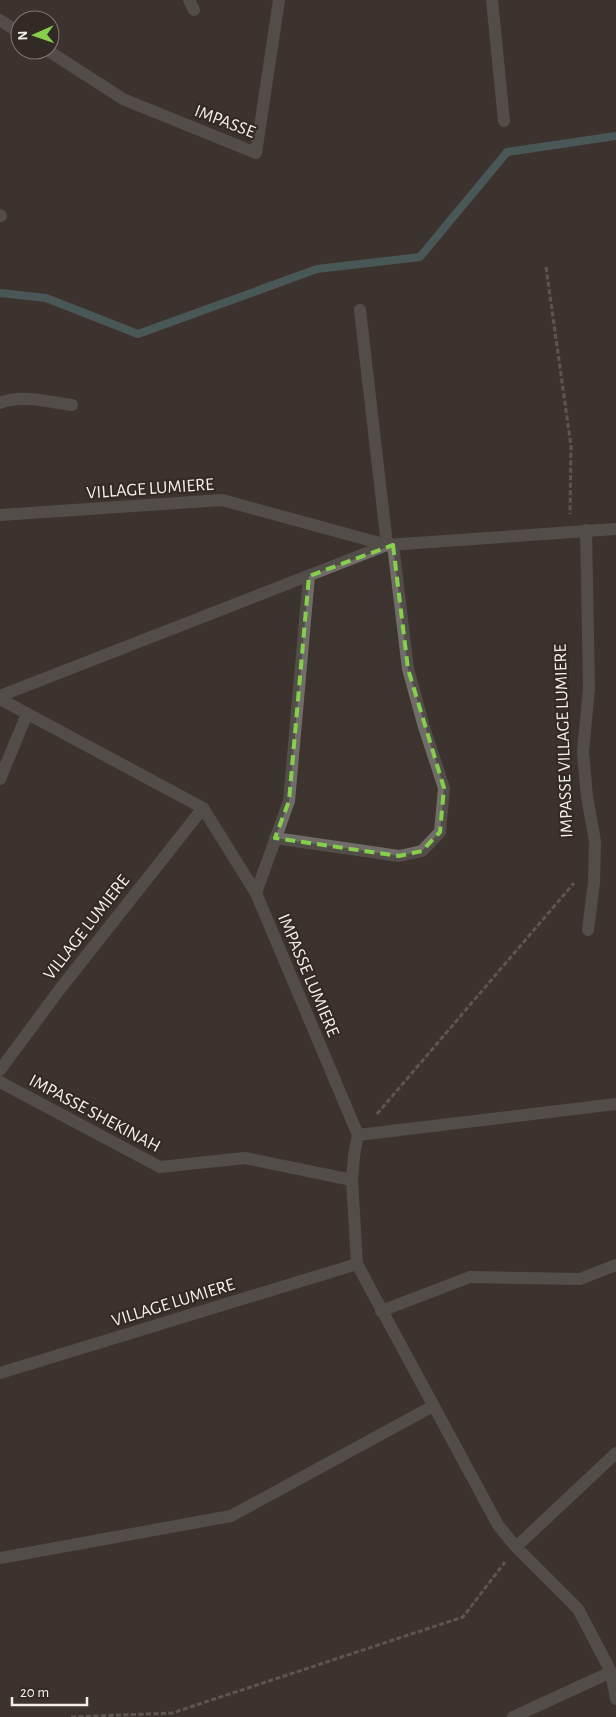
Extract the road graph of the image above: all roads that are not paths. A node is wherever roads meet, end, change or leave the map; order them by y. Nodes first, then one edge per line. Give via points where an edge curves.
1 (279, 0) edge
2 (492, 0) edge
3 (60, 59) edge
4 (504, 121) dead end
5 (360, 310) dead end
6 (0, 403) edge
7 (72, 405) dead end
8 (0, 515) edge
9 (616, 529) edge
10 (586, 530) junction
11 (390, 545) junction
12 (309, 576) junction
13 (0, 698) edge
14 (28, 714) junction
15 (0, 780) edge
16 (203, 808) junction
17 (276, 838) junction
18 (256, 893) junction
19 (588, 930) dead end
20 (0, 1070) edge
21 (0, 1082) edge
22 (616, 1104) edge
23 (358, 1135) junction
24 (352, 1180) junction
25 (357, 1264) junction
26 (616, 1265) edge
27 (382, 1311) junction
28 (0, 1374) edge
29 (433, 1406) junction
30 (616, 1453) edge
31 (516, 1547) junction
32 (0, 1558) edge
33 (611, 1672) junction
34 (616, 1699) edge
35 (513, 1717) edge

1 - 3 street, IMPASSE via 256,153 123,99
2 - 4 street
5 - 11 street
6 - 7 street via 23,398
8 - 11 street, VILLAGE LUMIERE via 222,500
9 - 10 street, VILLAGE LUMIERE
10 - 11 street, VILLAGE LUMIERE
10 - 19 street via 590,688 583,752 595,840
11 - 12 street, VILLAGE LUMIERE
11 - 17 street via 408,669 444,788 440,832 422,851 399,856
12 - 13 street, VILLAGE LUMIERE
12 - 17 street via 289,801
13 - 14 street, IMPASSE LUMIERE
14 - 15 street
14 - 16 street, IMPASSE LUMIERE
16 - 18 street, IMPASSE LUMIERE
16 - 20 street, VILLAGE LUMIERE
17 - 18 street
18 - 23 street, IMPASSE LUMIERE
21 - 24 street, IMPASSE SHEKINAH via 160,1167 245,1158
22 - 23 street
23 - 24 street
24 - 25 street
25 - 27 street
25 - 28 street, VILLAGE LUMIERE
26 - 27 street via 580,1279 470,1277
27 - 29 street
29 - 31 street via 498,1525
29 - 32 street via 231,1516
30 - 31 street
31 - 33 street via 578,1609
33 - 34 street
33 - 35 street

